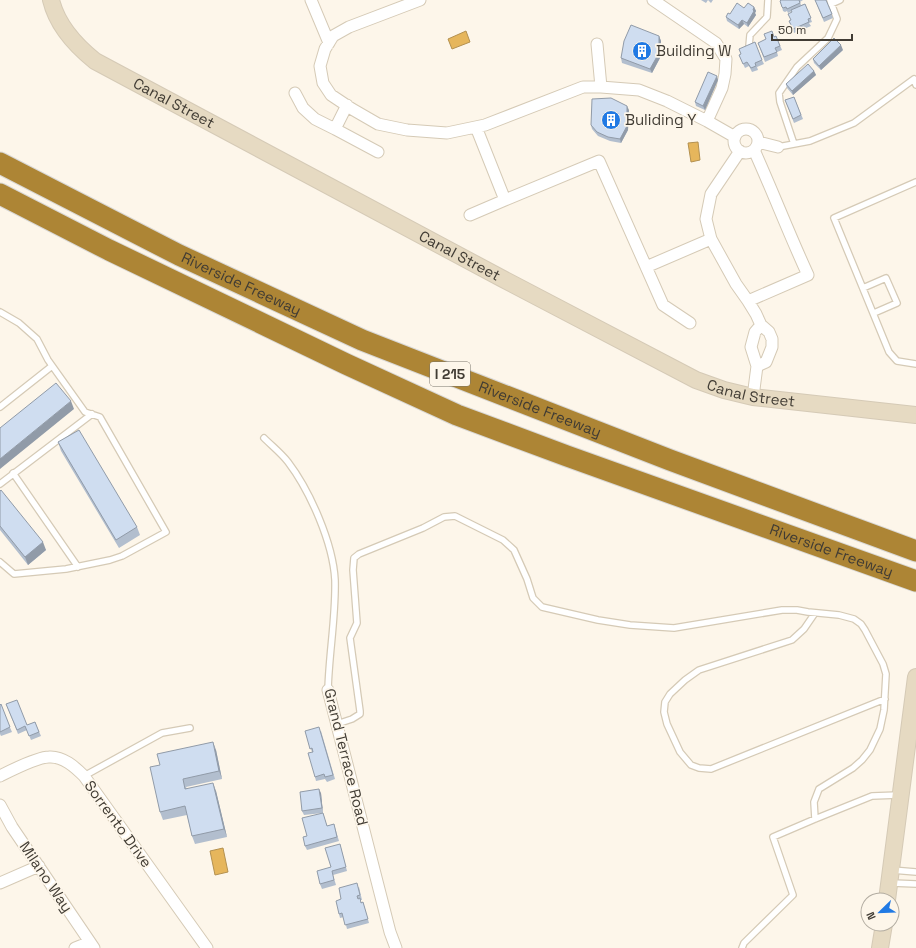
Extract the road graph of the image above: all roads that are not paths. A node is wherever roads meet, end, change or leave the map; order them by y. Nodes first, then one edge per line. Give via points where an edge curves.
1 (51, 0) edge
2 (310, 0) edge
3 (420, 0) edge
4 (653, 0) edge
5 (768, 0) edge
6 (840, 0) edge
7 (831, 2) edge
8 (328, 43) junction
9 (597, 44) dead end
10 (749, 46) edge
11 (915, 79) edge
12 (601, 87) junction
13 (295, 93) dead end
14 (347, 105) junction
15 (707, 121) junction
16 (476, 127) junction
17 (335, 129) junction
18 (735, 137) junction
19 (794, 144) junction
20 (756, 146) junction
21 (778, 147) joint
22 (740, 151) junction
23 (378, 152) dead end
24 (0, 163) edge
25 (916, 182) edge
26 (0, 194) edge
27 (505, 200) junction
28 (470, 215) dead end
29 (711, 239) junction
30 (646, 267) junction
31 (863, 288) junction
32 (748, 301) junction
33 (0, 312) edge
34 (874, 313) junction
35 (690, 323) dead end
36 (761, 325) junction
37 (916, 364) edge
38 (52, 366) junction
39 (757, 366) junction
40 (754, 397) junction
41 (0, 407) edge
42 (92, 414) junction
43 (916, 415) edge
44 (264, 438) dead end
45 (13, 473) junction
46 (0, 484) edge
47 (916, 551) edge
48 (0, 562) edge
49 (78, 566) junction
50 (916, 581) edge
51 (814, 613) junction
52 (916, 677) edge
53 (328, 690) joint
54 (885, 699) junction
55 (336, 724) junction
56 (190, 728) dead end
57 (0, 776) edge
58 (84, 776) junction
59 (901, 794) junction
60 (0, 805) edge
61 (815, 819) junction
62 (39, 866) junction
63 (916, 872) edge
64 (890, 876) junction
65 (0, 883) edge
66 (916, 884) edge
67 (888, 892) edge
68 (883, 932) edge
69 (92, 945) edge
70 (75, 948) edge
71 (207, 948) edge
72 (396, 948) edge
73 (742, 948) edge
74 (880, 948) edge

1 - 40 street, Canal Street via 58,19 70,37 80,50 95,60 670,367 703,383
2 - 8 street
3 - 8 street via 349,27 333,36
4 - 15 street via 716,43 726,59 722,88
5 - 10 lane via 767,17 750,35
6 - 7 lane
7 - 19 lane via 838,19 828,38 797,67 779,93
8 - 14 street via 320,66 323,83 331,95
9 - 12 street
11 - 19 lane via 854,123 810,141
12 - 15 street via 638,90
12 - 16 street via 583,88
13 - 17 street via 303,108 315,119
14 - 16 street via 378,124 407,130 447,133
14 - 17 street
15 - 18 street
16 - 27 street
17 - 23 street
18 - 20 street via 740,131 751,130 757,135
18 - 22 street via 735,145
19 - 21 lane
20 - 21 street
20 - 22 street via 747,153
20 - 32 street via 790,236 808,275
22 - 29 street via 711,194 706,219
24 - 47 highway, Riverside Freeway / I 215 via 179,254 362,340 663,457
25 - 31 lane via 834,218
26 - 50 highway, Riverside Freeway / I 215 via 116,254 457,415
27 - 28 street
27 - 30 street via 599,161
29 - 30 street
29 - 32 street
30 - 35 street via 663,305
31 - 34 lane
31 - 34 lane via 886,278 897,302
32 - 36 street
33 - 38 lane via 19,323 37,340
34 - 37 lane via 889,352 897,361
36 - 39 street via 755,332 751,347
36 - 39 street via 769,332 772,347 766,362
38 - 41 lane
38 - 42 lane via 85,412
39 - 40 street
40 - 43 street, Canal Street
42 - 45 lane
42 - 49 lane via 100,417 166,532 122,556
44 - 53 lane, Grand Terrace Road via 299,479 320,520 331,554 335,602
45 - 46 lane
45 - 49 lane
48 - 49 lane via 14,574
51 - 54 lane via 839,615 861,624 883,664 886,674
51 - 54 lane via 804,629 792,640 699,670 670,694 665,702 664,712 680,752 691,765 712,769
51 - 55 lane via 782,610 674,628 630,626 542,607 533,598 514,550 503,540 455,516 444,517 354,558 357,623 350,638 360,714
52 - 59 street
53 - 55 street, Grand Terrace Road
54 - 61 lane via 880,729 870,750 853,768 819,789 814,802
55 - 72 street, Grand Terrace Road
56 - 58 lane via 162,734
57 - 58 street, Sorrento Drive via 50,756 63,760
58 - 71 street, Sorrento Drive
59 - 61 lane via 872,796
59 - 64 street
60 - 62 street, Milano Way
61 - 73 lane via 773,837 793,895 744,943
62 - 65 street
62 - 69 street, Milano Way
63 - 64 lane
64 - 66 lane
64 - 67 street
68 - 74 street
69 - 70 street

